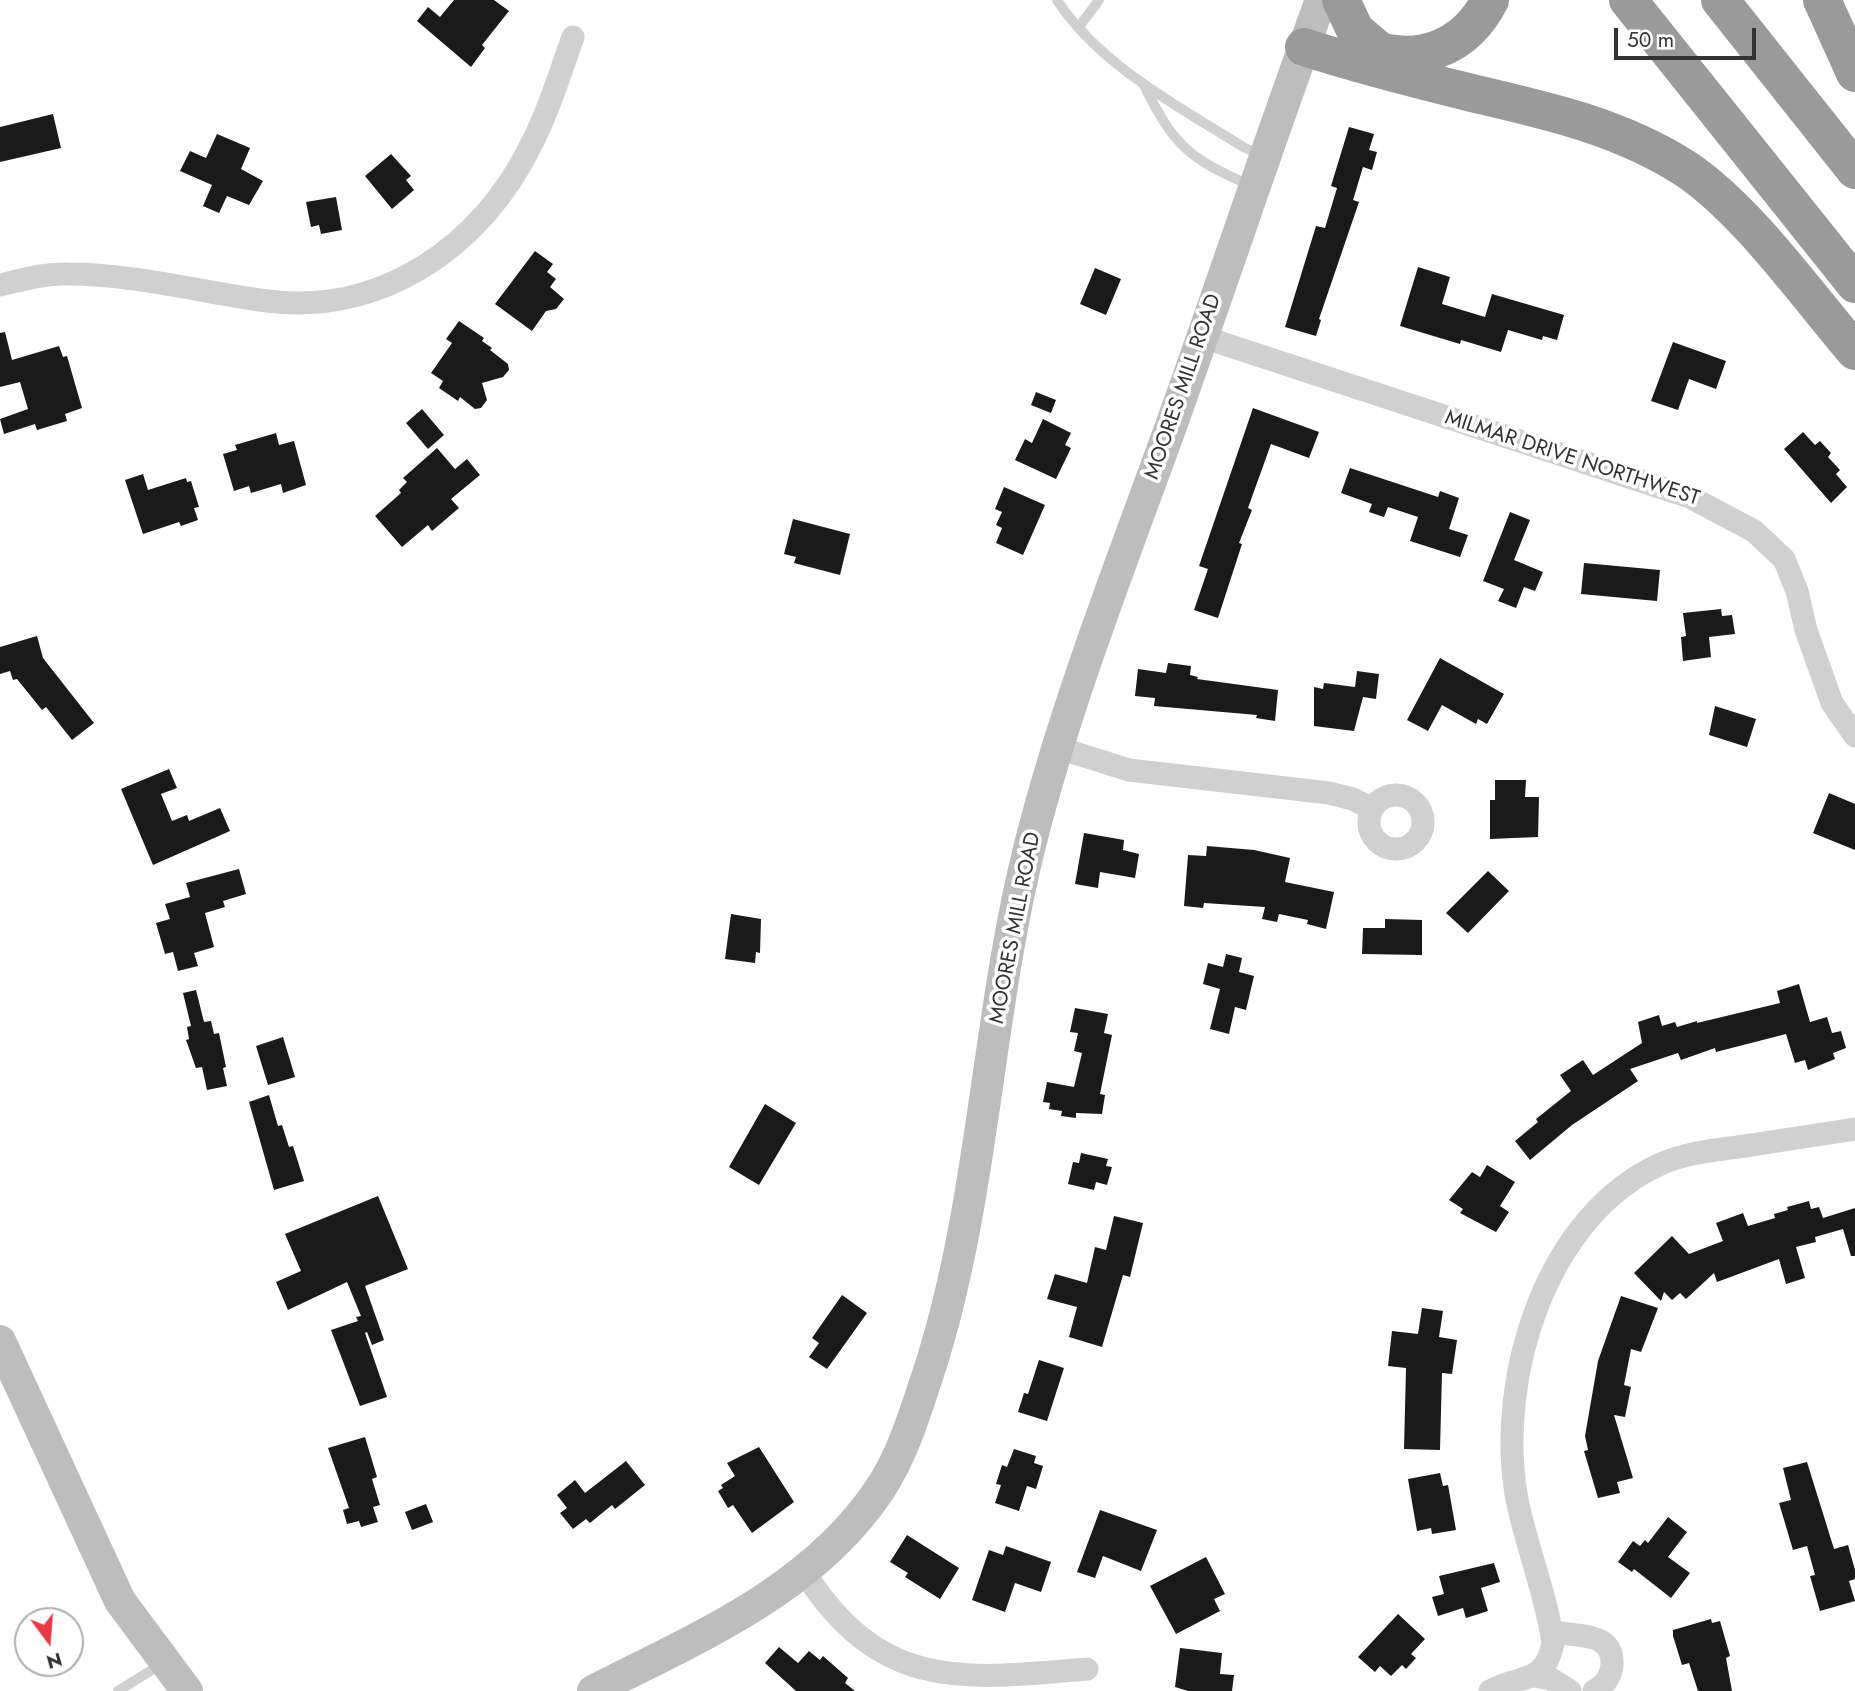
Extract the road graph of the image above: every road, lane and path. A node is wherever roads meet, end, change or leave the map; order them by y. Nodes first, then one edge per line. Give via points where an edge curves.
1 (1058, 0) edge
2 (1099, 0) edge
3 (1341, 0) edge
4 (1490, 0) edge
5 (1628, 0) edge
6 (1720, 0) edge
7 (1822, 0) edge
8 (1312, 25) edge
9 (1079, 27) junction
10 (573, 37) dead end
11 (1382, 53) junction
12 (1855, 73) edge
13 (1144, 85) junction
14 (1264, 156) junction
15 (1855, 170) edge
16 (1253, 187) junction
17 (1855, 284) edge
18 (0, 285) edge
19 (1203, 337) junction
20 (1855, 351) edge
21 (1855, 736) edge
22 (1059, 748) junction
23 (1372, 809) dead end
24 (1855, 1129) edge
25 (0, 1341) edge
26 (804, 1572) junction
27 (1552, 1631) junction
28 (163, 1663) junction
29 (1087, 1669) dead end
30 (1534, 1676) junction
31 (118, 1691) edge
32 (187, 1691) edge
33 (593, 1691) edge
34 (1490, 1691) edge
35 (1570, 1691) edge
36 (1594, 1691) edge

1 - 9 lane
2 - 9 lane
3 - 11 highway via 1355,30
4 - 11 highway via 1466,35 1446,47 1405,55
5 - 17 highway
6 - 15 highway
7 - 12 highway
8 - 11 highway
8 - 14 street, MOORES MILL ROAD
8 - 20 highway via 1380,71 1578,119 1686,169 1732,208
9 - 13 lane
10 - 18 street via 551,102 516,172 457,243 394,284 349,299 292,303 67,274
13 - 14 lane
13 - 16 lane via 1163,124 1193,157
14 - 16 street, MOORES MILL ROAD
16 - 19 street, MOORES MILL ROAD
19 - 21 street, MILMAR DRIVE NORTHWEST via 1690,497 1754,531 1788,568 1832,703
19 - 22 street, MOORES MILL ROAD
22 - 23 street via 1129,770 1329,793
22 - 26 street, MOORES MILL ROAD via 1019,890 966,1216 934,1357 904,1442 881,1486 846,1532
24 - 27 street via 1691,1154 1663,1163 1614,1192 1567,1244 1549,1279 1524,1351 1512,1451 1517,1495
25 - 28 street via 9,1380 102,1566
26 - 29 street via 845,1627 902,1663 968,1678
26 - 33 street, MOORES MILL ROAD via 726,1624
27 - 30 street via 1551,1655
27 - 36 street via 1588,1634 1600,1639 1610,1653 1610,1673
28 - 31 lane
28 - 32 street
30 - 34 street
30 - 35 street via 1551,1679

